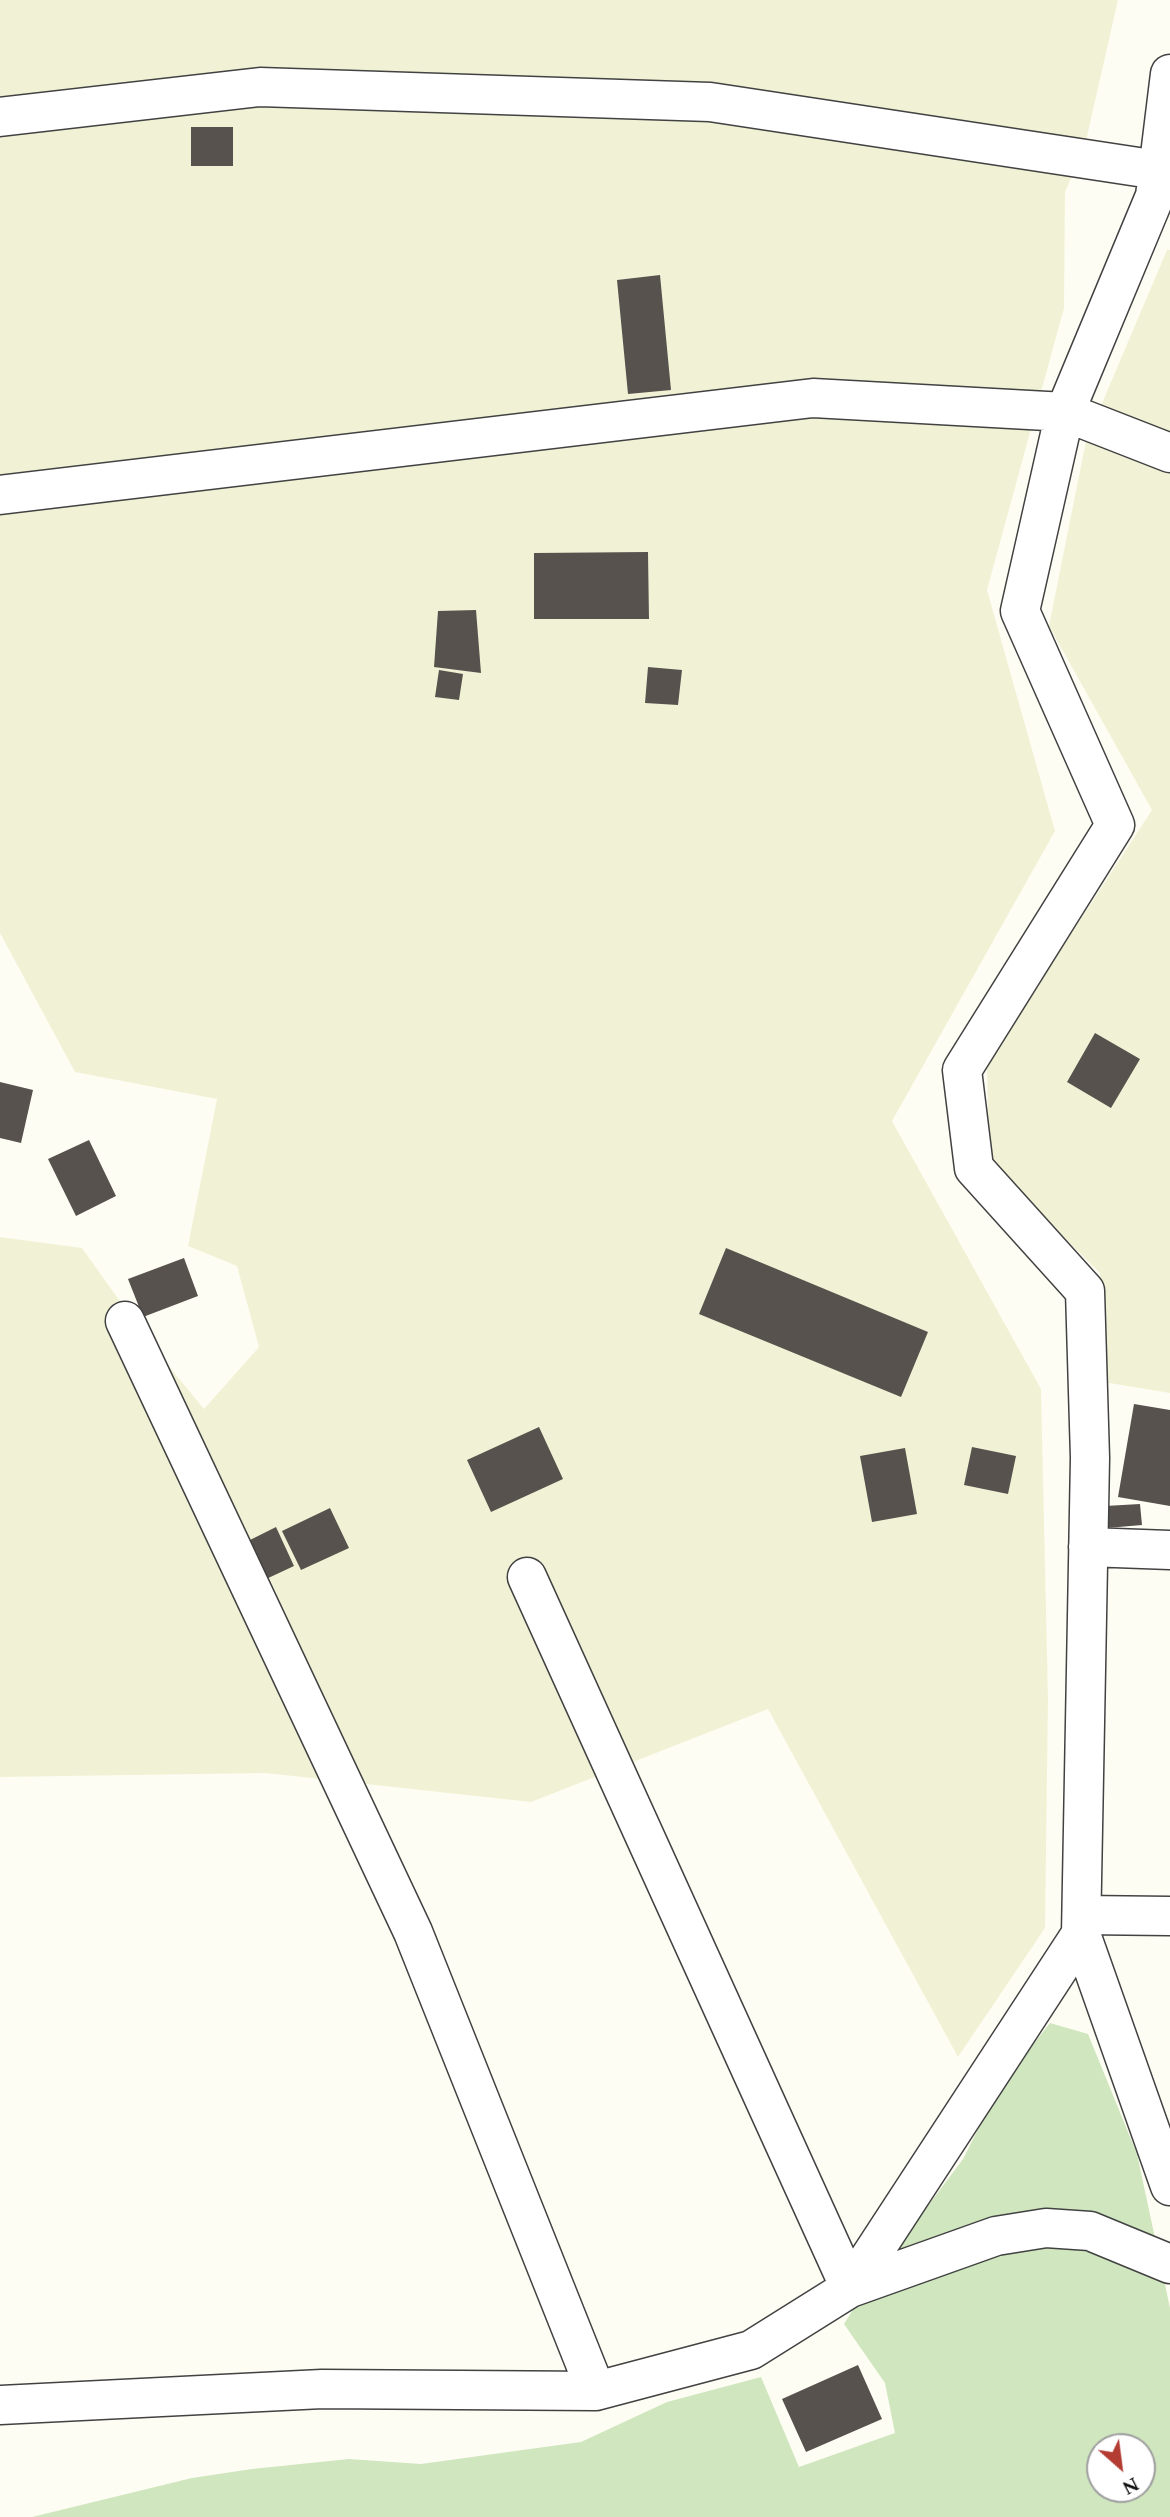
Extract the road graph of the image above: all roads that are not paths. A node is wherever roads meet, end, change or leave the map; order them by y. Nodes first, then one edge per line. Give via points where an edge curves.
1 (1170, 74) edge
2 (0, 117) edge
3 (1158, 170) junction
4 (1065, 412) junction
5 (1170, 453) edge
6 (0, 495) edge
7 (125, 1321) dead end
8 (1088, 1547) junction
9 (1170, 1550) edge
10 (527, 1577) dead end
11 (1170, 1916) edge
12 (1082, 1924) junction
13 (1170, 2186) edge
14 (1170, 2264) edge
15 (850, 2288) junction
16 (596, 2391) junction
17 (0, 2405) edge

1 - 3 street
2 - 3 street via 260,87 710,102
3 - 4 street via 1155,196
4 - 5 street
4 - 6 street via 813,398
4 - 8 street via 1020,611 1115,825 962,1070 974,1168 1085,1291
7 - 16 street via 413,1932
8 - 9 street
8 - 12 street
10 - 15 street
11 - 12 street
12 - 13 street
12 - 15 street
14 - 15 street via 1090,2231 1046,2228 996,2236
15 - 16 street via 751,2350
16 - 17 street via 321,2389

